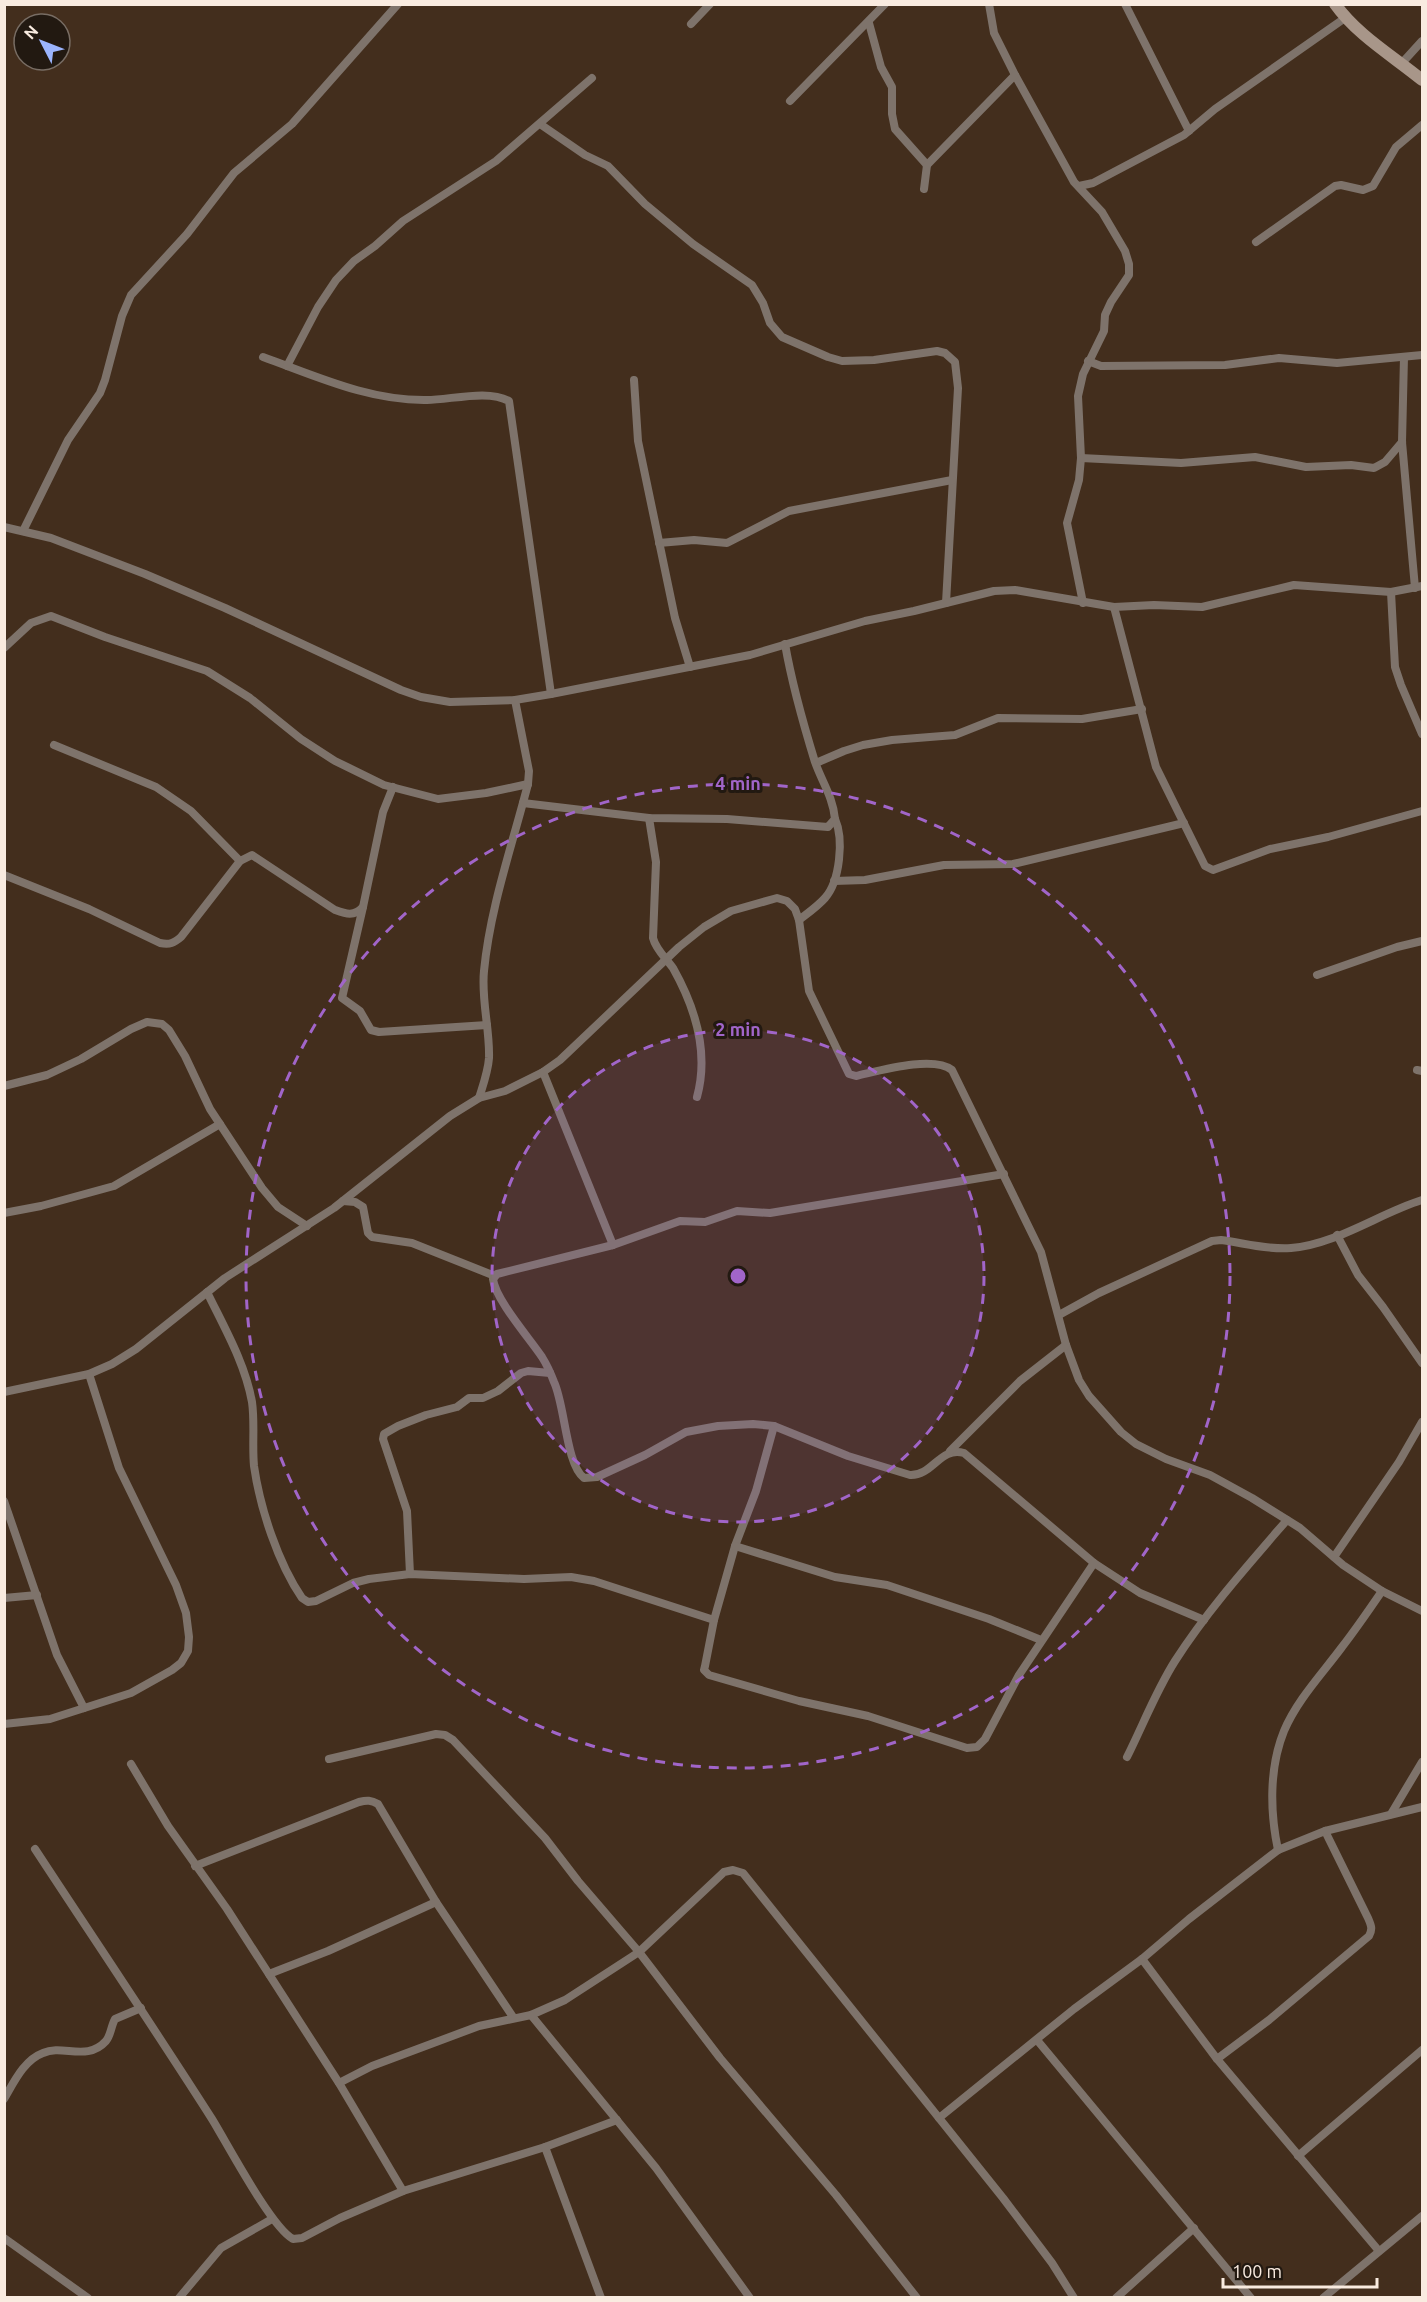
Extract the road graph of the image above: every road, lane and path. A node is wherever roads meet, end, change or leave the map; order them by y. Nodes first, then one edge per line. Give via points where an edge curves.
1 (398, 4) edge
2 (710, 4) edge
3 (885, 4) edge
4 (989, 4) edge
5 (1335, 4) edge
6 (1127, 5) edge
7 (1344, 18) junction
8 (869, 23) junction
9 (691, 24) dead end
10 (1422, 41) edge
11 (1402, 63) junction
12 (1015, 75) junction
13 (592, 78) dead end
14 (1422, 80) edge
15 (790, 101) dead end
16 (540, 124) junction
17 (1422, 125) edge
18 (1189, 131) junction
19 (927, 165) junction
20 (1079, 186) junction
21 (924, 189) dead end
22 (1256, 242) dead end
23 (1422, 355) edge
24 (263, 357) dead end
25 (1404, 357) junction
26 (1088, 361) junction
27 (287, 366) junction
28 (634, 380) dead end
29 (1402, 442) junction
30 (1081, 458) junction
31 (952, 480) junction
32 (4, 527) edge
33 (23, 531) junction
34 (659, 543) junction
35 (1419, 587) edge
36 (1391, 592) junction
37 (946, 603) junction
38 (1083, 603) junction
39 (1114, 607) junction
40 (785, 644) junction
41 (4, 648) edge
42 (690, 668) junction
43 (550, 694) junction
44 (515, 700) junction
45 (1142, 709) junction
46 (1422, 734) edge
47 (54, 745) dead end
48 (816, 764) junction
49 (528, 784) junction
50 (393, 788) junction
51 (523, 804) junction
52 (1422, 811) edge
53 (649, 818) junction
54 (835, 819) junction
55 (1184, 823) junction
56 (240, 861) junction
57 (4, 875) edge
58 (834, 881) junction
59 (363, 907) junction
60 (799, 920) junction
61 (1422, 941) edge
62 (667, 959) junction
63 (1317, 975) dead end
64 (487, 1025) junction
65 (543, 1072) junction
66 (4, 1086) edge
67 (697, 1097) dead end
68 (479, 1098) junction
69 (219, 1124) junction
70 (1004, 1174) junction
71 (1422, 1200) edge
72 (343, 1202) junction
73 (4, 1213) edge
74 (307, 1226) junction
75 (1337, 1235) junction
76 (613, 1245) junction
77 (495, 1276) junction
78 (207, 1292) junction
79 (1059, 1315) junction
80 (1066, 1345) junction
81 (1422, 1363) edge
82 (550, 1373) junction
83 (89, 1374) junction
84 (4, 1392) edge
85 (1422, 1422) edge
86 (774, 1426) junction
87 (949, 1452) junction
88 (4, 1501) edge
89 (1287, 1520) junction
90 (735, 1546) junction
91 (1334, 1557) junction
92 (1094, 1563) junction
93 (410, 1574) junction
94 (1382, 1591) junction
95 (37, 1595) junction
96 (4, 1598) edge
97 (1422, 1611) edge
98 (714, 1620) junction
99 (1204, 1620) junction
100 (1041, 1640) junction
101 (84, 1707) junction
102 (4, 1724) edge
103 (1127, 1757) dead end
104 (329, 1759) dead end
105 (1422, 1762) edge
106 (131, 1764) dead end
107 (1422, 1808) edge
108 (1390, 1814) junction
109 (1325, 1831) junction
110 (35, 1849) dead end
111 (1278, 1850) junction
112 (195, 1866) junction
113 (436, 1902) junction
114 (639, 1952) junction
115 (1142, 1959) junction
116 (269, 1974) junction
117 (141, 2008) junction
118 (531, 2014) junction
119 (513, 2017) junction
120 (1038, 2040) junction
121 (1422, 2050) edge
122 (1217, 2059) junction
123 (339, 2083) junction
124 (4, 2099) edge
125 (939, 2118) junction
126 (617, 2120) junction
127 (545, 2147) junction
128 (1298, 2156) junction
129 (403, 2191) junction
130 (1422, 2216) edge
131 (272, 2218) junction
132 (1194, 2228) junction
133 (4, 2238) edge
134 (1379, 2251) junction
135 (88, 2298) edge
136 (179, 2298) edge
137 (601, 2298) edge
138 (750, 2298) edge
139 (917, 2298) edge
140 (1074, 2298) edge
141 (1116, 2298) edge
142 (1251, 2298) edge
143 (1323, 2298) edge

1 - 33 street via 292,124 234,173 187,234 131,295 100,393 68,440
2 - 9 street
3 - 8 street
4 - 12 street via 994,33
5 - 7 street
6 - 18 street
7 - 11 street
7 - 18 street
8 - 15 street
8 - 19 street via 881,67 892,87 895,129
10 - 11 street
11 - 14 street
12 - 19 street
12 - 20 street
13 - 16 street
16 - 27 street via 496,161 403,221 354,261 318,307
16 - 31 street via 608,166 693,244 753,285 770,323 782,337 842,361 937,351 950,356 955,362 958,388
17 - 22 street via 1396,147 1373,186 1363,190 1335,186
18 - 20 street via 1093,183
19 - 21 street
20 - 26 street via 1102,212 1130,264 1129,275 1110,302 1104,331
23 - 25 street
24 - 27 street
25 - 26 street via 1337,363 1279,358 1225,366 1101,366
25 - 29 street
26 - 30 street via 1078,396
27 - 43 street via 377,396 424,400 499,397 509,401
28 - 34 street via 638,441
29 - 30 street via 1385,462 1374,468 1306,466 1256,457 1181,462
29 - 35 street
30 - 38 street via 1077,493 1067,523
31 - 34 street via 789,511 727,543
31 - 37 street
32 - 33 street
33 - 44 street via 172,585 421,697 450,702
34 - 42 street
35 - 36 street
36 - 39 street via 1294,585 1202,607
36 - 46 street via 1395,667
37 - 38 street via 1015,590
37 - 40 street
38 - 39 street
39 - 45 street
40 - 42 street
40 - 48 street
41 - 50 street via 31,624 51,616 207,671 335,761
42 - 43 street
43 - 44 street
44 - 49 street
45 - 48 street via 1082,718 998,718 955,735 863,746
45 - 55 street via 1156,767
47 - 56 street via 156,787 191,811
48 - 54 street via 830,792
49 - 50 street via 438,799
49 - 51 street
50 - 59 street via 382,812
51 - 53 street
51 - 64 street via 487,945 483,986
52 - 55 street via 1270,849 1213,870 1204,866
53 - 54 street via 727,819 826,828
53 - 62 street via 657,862 653,938
54 - 58 street via 841,839
55 - 58 street via 1013,864 944,865 865,880
56 - 57 street via 182,937 167,944
56 - 59 street via 252,855 347,915
58 - 60 street via 825,898
59 - 64 street via 342,998 360,1011 371,1030
60 - 62 street via 795,909 777,898 731,911 704,927
60 - 70 street via 809,991 849,1074 907,1066 947,1066
61 - 63 street
62 - 65 street via 579,1044
62 - 67 street via 685,989 698,1031 702,1079
64 - 68 street via 488,1072
65 - 68 street via 505,1091
65 - 76 street
66 - 69 street via 47,1075 131,1029 154,1022 169,1030
68 - 72 street via 434,1127
69 - 73 street via 114,1186
69 - 74 street via 278,1207
70 - 76 street via 770,1214 737,1211 705,1222 680,1221
70 - 79 street via 1041,1252
71 - 75 street
72 - 74 street
72 - 77 street via 363,1207 372,1237 412,1243
74 - 78 street
75 - 79 street via 1292,1248 1212,1241
75 - 81 street via 1358,1275
76 - 77 street
77 - 82 street via 494,1283 505,1305
78 - 83 street via 136,1349
78 - 93 street via 245,1373 252,1403 259,1490 281,1560 302,1598 316,1601 353,1583
79 - 80 street
80 - 87 street via 1020,1381
80 - 89 street via 1089,1396 1121,1432 1149,1452 1210,1475
82 - 86 street via 561,1400 573,1461 584,1478 597,1477 686,1432 734,1424
82 - 93 street via 521,1373 487,1396 469,1398 457,1407 426,1415 384,1434 407,1511
83 - 84 street
83 - 101 street via 119,1468 176,1585 189,1637 188,1652 172,1670 131,1693
85 - 91 street
86 - 87 street via 848,1456 910,1475 923,1473
86 - 90 street
87 - 92 street via 964,1453
88 - 95 street
89 - 91 street
89 - 99 street
90 - 98 street
90 - 100 street via 835,1577 887,1585 989,1618
91 - 94 street
92 - 99 street via 1140,1593
92 - 100 street
93 - 98 street via 581,1578
94 - 97 street
94 - 111 street via 1284,1731 1272,1792
95 - 96 street
95 - 101 street via 57,1655
98 - 100 street via 704,1670 709,1675 868,1716 967,1748 985,1739
99 - 103 street via 1169,1671
101 - 102 street via 50,1719
104 - 114 street via 436,1734 453,1740 545,1838
105 - 108 street
106 - 112 street
107 - 108 street
108 - 109 street
109 - 111 street
109 - 122 street via 1372,1932
110 - 117 street
111 - 115 street
112 - 113 street via 368,1800 378,1804
112 - 116 street
113 - 116 street
113 - 119 street
114 - 118 street via 565,2000
114 - 125 street via 724,1872 743,1873
114 - 139 street via 720,2058
115 - 120 street
115 - 122 street
116 - 123 street
117 - 124 street via 115,2019 108,2038 94,2049 73,2053 56,2050 33,2059
117 - 131 street
118 - 119 street
118 - 126 street
119 - 123 street via 372,2066
120 - 125 street
120 - 132 street
121 - 128 street
122 - 128 street
123 - 129 street
125 - 140 street
126 - 127 street
126 - 138 street
127 - 129 street
127 - 137 street
128 - 134 street
129 - 131 street via 298,2239 290,2237
130 - 134 street
131 - 136 street via 221,2248
132 - 141 street
132 - 142 street
133 - 135 street
134 - 143 street

